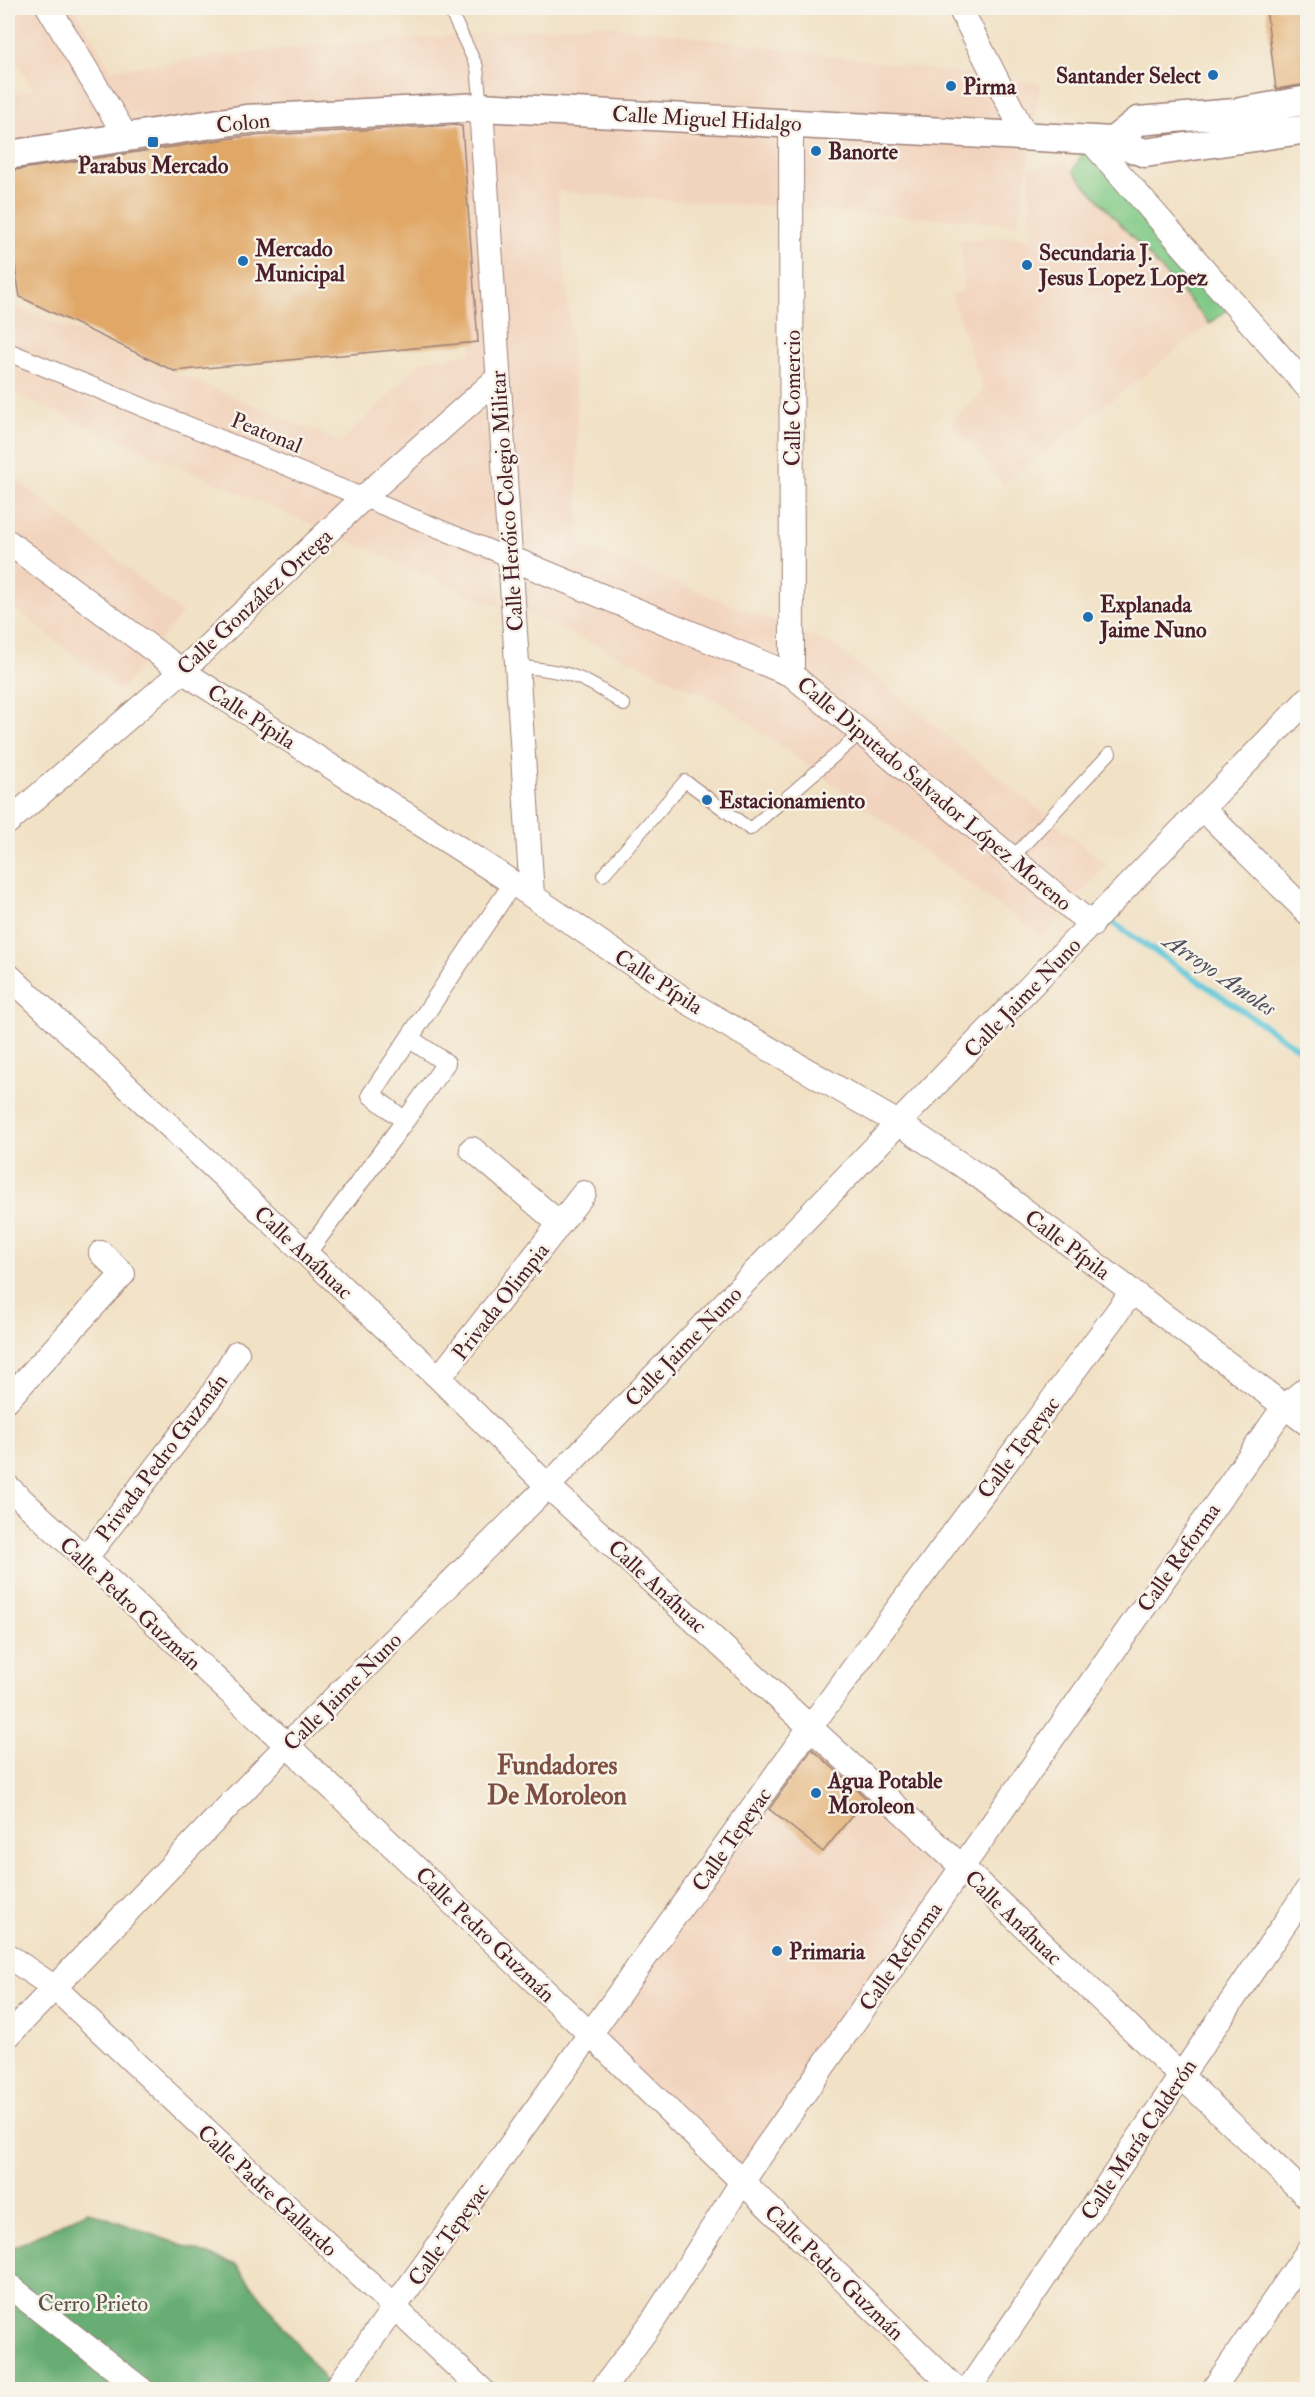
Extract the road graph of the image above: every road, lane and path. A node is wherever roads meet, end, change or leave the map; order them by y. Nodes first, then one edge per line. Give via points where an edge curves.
1 (49, 8) edge
2 (449, 8) edge
3 (960, 8) edge
4 (1308, 100) edge
5 (481, 107) junction
6 (791, 122) junction
7 (1308, 129) edge
8 (1026, 137) junction
9 (128, 138) junction
10 (1102, 141) junction
11 (8, 155) edge
12 (8, 352) edge
13 (498, 378) junction
14 (1308, 388) edge
15 (364, 497) junction
16 (8, 542) edge
17 (508, 557) junction
18 (516, 666) junction
19 (182, 671) junction
20 (792, 675) junction
21 (1308, 699) edge
22 (624, 705) dead end
23 (862, 732) junction
24 (1110, 753) dead end
25 (1202, 808) junction
26 (8, 822) edge
27 (1013, 857) junction
28 (603, 875) dead end
29 (523, 889) junction
30 (1308, 913) edge
31 (1092, 925) junction
32 (8, 975) edge
33 (409, 1038) junction
34 (405, 1121) junction
35 (898, 1123) junction
36 (472, 1149) dead end
37 (584, 1193) dead end
38 (560, 1224) junction
39 (101, 1253) dead end
40 (306, 1254) junction
41 (1132, 1293) junction
42 (237, 1353) dead end
43 (439, 1378) junction
44 (1308, 1387) edge
45 (8, 1399) edge
46 (1284, 1407) junction
47 (1308, 1424) edge
48 (548, 1486) junction
49 (8, 1487) edge
50 (84, 1560) junction
51 (811, 1726) junction
52 (287, 1745) junction
53 (962, 1867) junction
54 (1308, 1889) edge
55 (8, 1956) edge
56 (55, 1989) junction
57 (591, 2035) junction
58 (8, 2036) edge
59 (1181, 2076) junction
60 (742, 2182) junction
61 (1308, 2197) edge
62 (1308, 2252) edge
63 (8, 2285) edge
64 (394, 2309) junction
65 (142, 2390) edge
66 (335, 2390) edge
67 (482, 2390) edge
68 (602, 2390) edge
69 (957, 2390) edge
70 (968, 2390) edge
71 (1213, 2390) edge

1 - 9 street
2 - 5 lane via 477,67
3 - 8 street
4 - 10 street via 1235,113 1138,121
5 - 6 street, Calle Miguel Hidalgo
5 - 9 street, Colon via 246,119
5 - 13 street, Calle Heróico Colegio Militar
6 - 8 street, Calle Miguel Hidalgo
6 - 20 street, Calle Comercio
7 - 10 street, Calle Miguel Hidalgo via 1145,153
8 - 10 street, Calle Miguel Hidalgo
9 - 11 street, Colon
10 - 14 street
12 - 15 street, Peatonal
13 - 15 street, Calle González Ortega
13 - 17 street, Calle Heróico Colegio Militar
15 - 17 street, Peatonal
15 - 19 street, Calle González Ortega
16 - 19 street, Calle Pípila
17 - 18 street, Calle Heróico Colegio Militar
17 - 20 street, Calle Diputado Salvador López Moreno
18 - 22 lane via 564,672 592,682
18 - 29 street, Calle Heróico Colegio Militar
19 - 26 street, Calle González Ortega
19 - 29 street, Calle Pípila
20 - 23 street, Calle Diputado Salvador López Moreno
21 - 25 street, Calle Jaime Nuno
23 - 27 street, Calle Diputado Salvador López Moreno
23 - 28 lane via 750,829 685,781
24 - 27 lane
25 - 30 street
25 - 31 street, Calle Jaime Nuno
27 - 31 street, Calle Diputado Salvador López Moreno
29 - 33 street
29 - 35 street, Calle Pípila via 688,1002
31 - 35 street, Calle Jaime Nuno
32 - 40 street, Calle Anáhuac
33 - 34 street via 371,1095
33 - 34 street via 446,1063
34 - 40 street
35 - 41 street, Calle Pípila via 980,1177
35 - 48 street, Calle Jaime Nuno
36 - 38 street, Privada Olimpia
37 - 38 street, Privada Olimpia
38 - 43 street, Privada Olimpia
39 - 45 street via 123,1274
40 - 43 street, Calle Anáhuac
41 - 46 street, Calle Pípila
41 - 51 street, Calle Tepeyac
42 - 50 street, Privada Pedro Guzmán via 212,1395
43 - 48 street, Calle Anáhuac
44 - 46 street, Calle Reforma
46 - 47 street, Calle Pípila
46 - 53 street, Calle Reforma
48 - 51 street, Calle Anáhuac
48 - 52 street, Calle Jaime Nuno
49 - 50 street, Calle Pedro Guzmán
50 - 52 street, Calle Pedro Guzmán
51 - 53 street, Calle Anáhuac
51 - 57 street, Calle Tepeyac
52 - 56 street, Calle Jaime Nuno
52 - 57 street, Calle Pedro Guzmán
53 - 59 street, Calle Anáhuac
53 - 60 street, Calle Reforma
54 - 59 street, Calle María Calderón
55 - 56 street
56 - 58 street, Calle Jaime Nuno
56 - 64 street, Calle Padre Gallardo
57 - 60 street, Calle Pedro Guzmán
57 - 64 street, Calle Tepeyac
59 - 61 street, Calle Anáhuac
59 - 70 street, Calle María Calderón
60 - 68 street, Calle Reforma via 653,2321
60 - 69 street, Calle Pedro Guzmán
62 - 71 street
63 - 65 street
64 - 66 street, Calle Tepeyac
64 - 67 street, Calle Padre Gallardo

